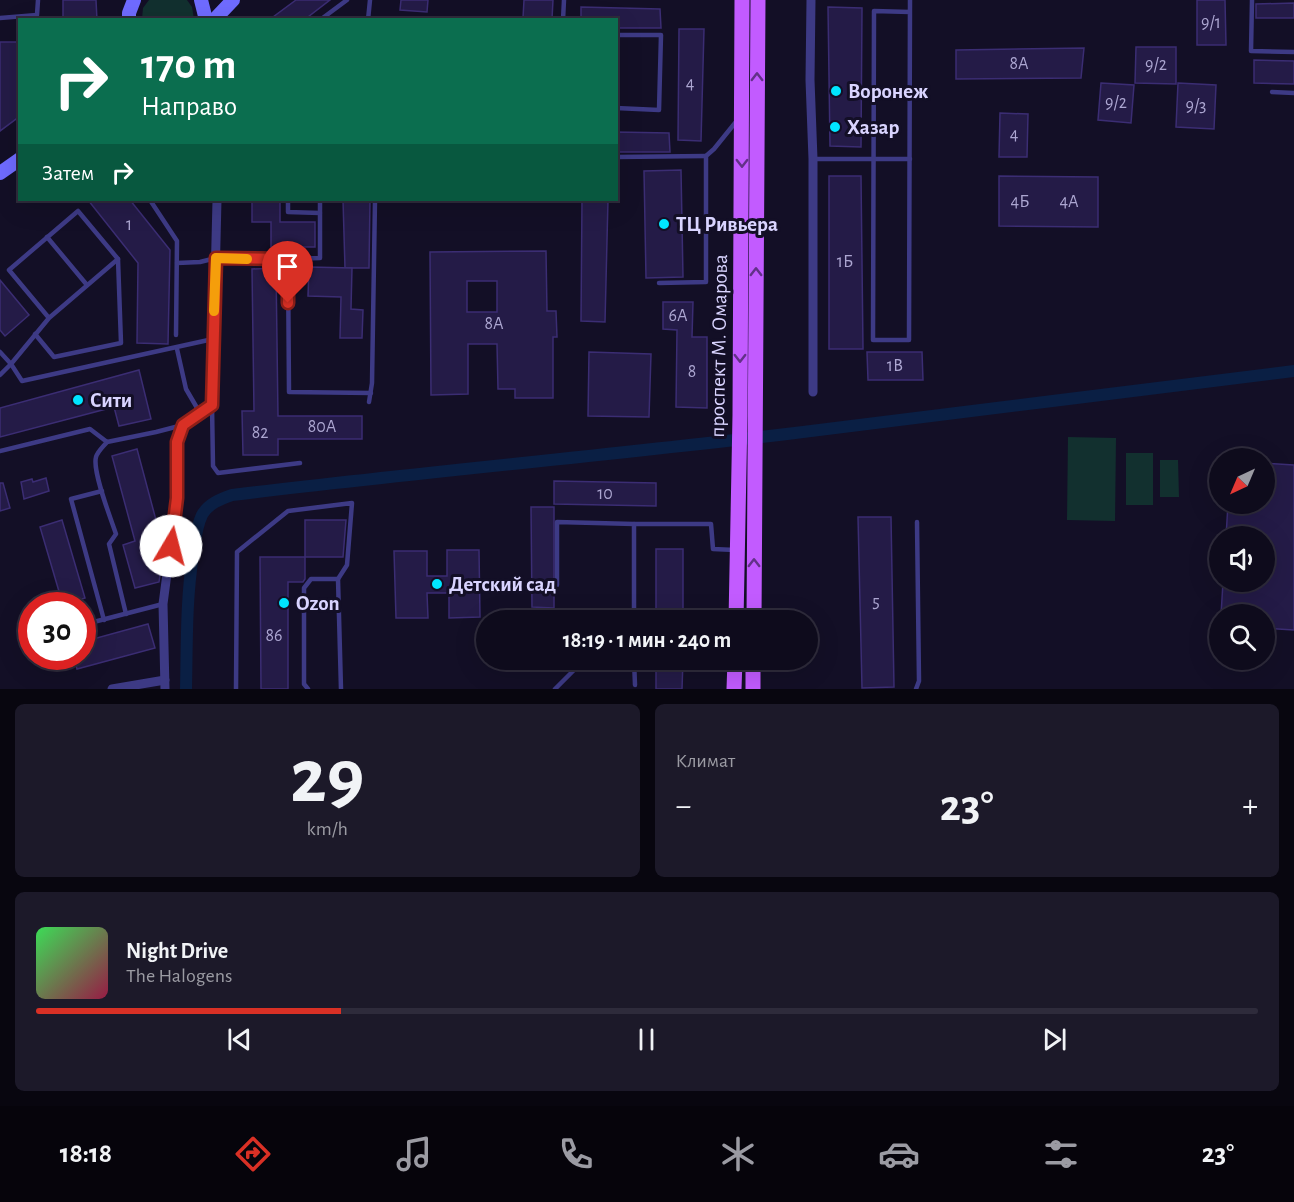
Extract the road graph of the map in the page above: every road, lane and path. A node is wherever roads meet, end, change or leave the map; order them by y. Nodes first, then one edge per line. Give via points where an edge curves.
1 (38, 0) edge
2 (134, 0) edge
3 (201, 0) edge
4 (232, 0) edge
5 (347, 0) edge
6 (370, 0) edge
7 (564, 0) edge
8 (742, 0) edge
9 (758, 0) edge
10 (811, 0) edge
11 (910, 0) edge
12 (1252, 0) edge
13 (910, 12) junction
14 (0, 18) edge
15 (130, 18) edge
16 (206, 18) edge
17 (216, 18) edge
18 (323, 18) edge
19 (368, 18) edge
20 (563, 18) edge
21 (618, 35) edge
22 (1294, 52) edge
23 (742, 58) junction
24 (1272, 92) dead end
25 (1294, 93) edge
26 (618, 108) edge
27 (706, 156) junction
28 (618, 157) edge
29 (874, 158) junction
30 (813, 159) junction
31 (910, 159) junction
32 (18, 160) edge
33 (0, 173) edge
34 (151, 201) edge
35 (217, 201) edge
36 (288, 201) edge
37 (320, 201) edge
38 (375, 201) edge
39 (320, 213) junction
40 (47, 237) junction
41 (216, 258) junction
42 (118, 259) junction
43 (288, 259) junction
44 (177, 262) junction
45 (659, 283) dead end
46 (87, 285) junction
47 (49, 318) junction
48 (35, 334) junction
49 (176, 335) dead end
50 (214, 339) junction
51 (177, 349) junction
52 (0, 352) edge
53 (11, 364) junction
54 (0, 375) edge
55 (813, 392) dead end
56 (371, 393) junction
57 (369, 402) dead end
58 (212, 405) junction
59 (200, 413) junction
60 (748, 415) junction
61 (183, 425) junction
62 (107, 442) junction
63 (747, 448) junction
64 (0, 451) edge
65 (300, 463) dead end
66 (102, 491) junction
67 (917, 522) dead end
68 (634, 524) junction
69 (738, 551) junction
70 (338, 579) junction
71 (557, 585) dead end
72 (163, 604) junction
73 (634, 610) edge
74 (736, 610) edge
75 (754, 610) edge
76 (126, 614) junction
77 (104, 620) junction
78 (96, 622) edge
79 (574, 670) edge
80 (634, 670) edge
81 (735, 670) edge
82 (753, 670) edge
83 (165, 684) edge
84 (635, 686) dead end
85 (112, 689) edge
86 (236, 689) edge
87 (309, 689) edge
88 (340, 689) edge
89 (555, 689) edge
90 (735, 689) edge
91 (753, 689) edge
92 (916, 689) edge

1 - 14 lane via 38,15
2 - 15 main road
3 - 16 main road
4 - 17 main road
5 - 18 lane
6 - 19 lane
7 - 20 lane
8 - 23 main road, проспект М. Омарова
60 -> 9 main road, проспект М. Омарова
10 - 30 street
11 - 13 lane
12 - 22 lane via 1251,51
13 - 29 lane via 874,11
13 - 31 lane
21 - 26 lane via 661,35 659,110
23 - 27 lane via 735,125
23 -> 60 main road, проспект М. Омарова
24 - 25 lane
27 - 28 lane
27 - 45 lane via 705,282
29 - 30 lane
29 - 31 lane
29 - 31 lane via 873,340 909,340
30 - 55 street
32 - 33 main road
34 - 44 lane via 177,241
35 - 41 street
36 - 39 lane via 288,212
37 - 39 lane
38 - 56 lane
39 - 43 lane via 320,258
40 - 42 lane via 78,211
40 - 46 lane
40 - 47 lane via 9,270
41 - 43 lane
41 - 44 lane
41 - 50 street
42 - 46 lane
42 - 48 lane via 121,343 54,357
43 - 56 lane via 289,392
44 - 49 lane
46 - 47 lane
47 - 48 lane
48 - 53 lane
50 - 51 lane
50 - 58 street
51 - 53 lane via 22,381
51 - 59 lane via 186,389
52 - 53 lane
53 - 54 lane
56 - 57 lane
58 - 59 street
58 - 65 lane via 213,466 218,473
59 - 61 street
60 - 63 main road, проспект М. Омарова
61 - 62 lane
61 - 72 street via 177,442 177,498
62 - 64 lane via 90,429
62 - 66 lane via 95,459
63 - 69 main road, проспект М. Омарова
75 -> 63 main road, проспект М. Омарова
66 - 76 lane via 116,534 109,544
66 - 77 lane via 71,499
67 - 92 lane
68 - 69 lane via 711,524 713,549
68 - 71 lane via 557,522
68 - 73 lane
69 - 74 main road, проспект М. Омарова
70 - 86 lane via 347,565 352,503 288,511 237,552
70 - 87 lane via 311,579 304,588 303,684
70 - 88 lane
72 - 76 lane
72 - 83 street
76 - 77 lane
77 - 78 lane
79 - 89 lane
80 - 84 lane
81 - 90 main road
82 - 91 main road
83 - 85 street

